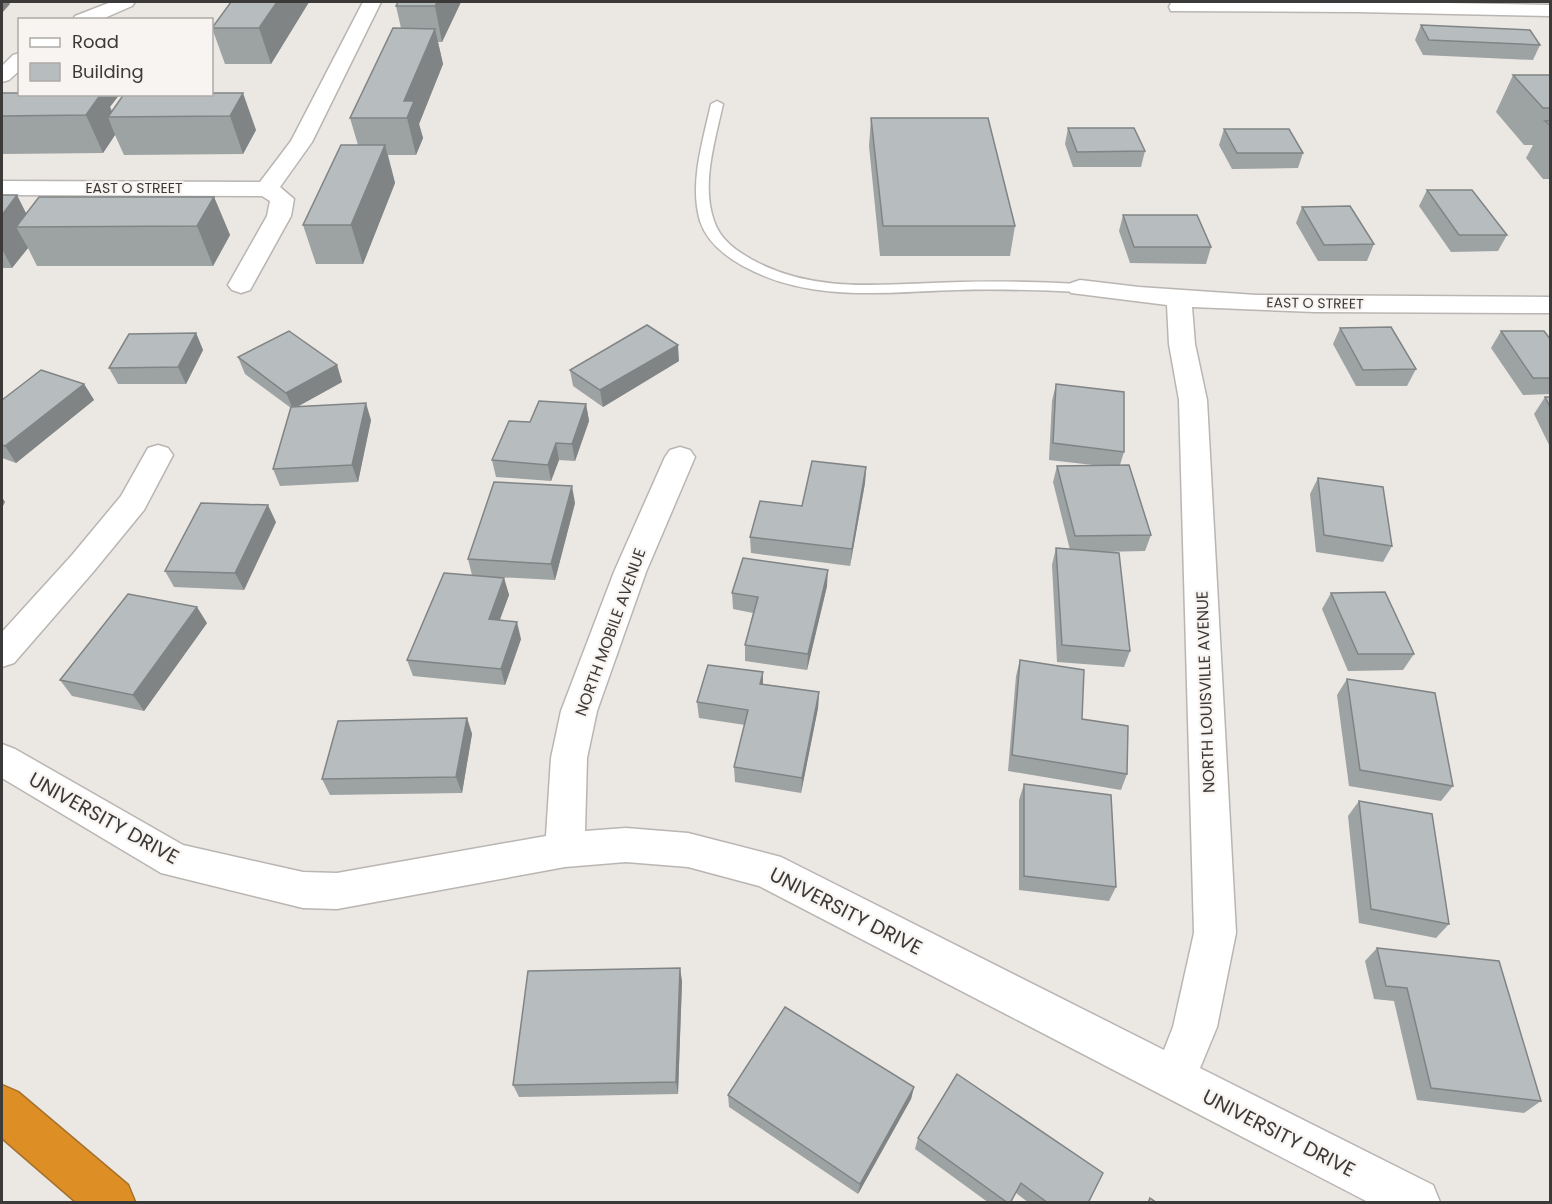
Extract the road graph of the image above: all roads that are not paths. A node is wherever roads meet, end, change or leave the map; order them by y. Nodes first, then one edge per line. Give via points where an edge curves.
1 (126, 2) edge
2 (372, 2) edge
3 (1176, 4) edge
4 (1551, 11) edge
5 (87, 18) edge
6 (18, 61) edge
7 (2, 76) edge
8 (717, 104) dead end
9 (2, 188) edge
10 (267, 189) junction
11 (241, 285) dead end
12 (1080, 288) joint
13 (1179, 299) junction
14 (1551, 305) edge
15 (158, 455) dead end
16 (680, 457) dead end
17 (2, 654) edge
18 (2, 760) edge
19 (566, 850) junction
20 (1174, 1079) junction
21 (2, 1108) edge
22 (111, 1203) edge
23 (1416, 1203) edge

1 - 5 street
2 - 10 street via 300,142
3 - 4 street
6 - 7 street
8 - 12 lane via 707,152 704,208 720,243 754,267 801,285 849,290 958,286
9 - 10 street, EAST O STREET
10 - 11 street via 282,199 279,216
12 - 13 street, EAST O STREET
13 - 14 street, EAST O STREET
13 - 20 street, NORTH LOUISVILLE AVENUE via 1182,344 1193,400 1215,933 1195,1027
15 - 17 street via 133,502
16 - 19 street, NORTH MOBILE AVENUE via 630,573 579,711 569,758
18 - 19 street, UNIVERSITY DRIVE via 175,861 303,890 337,891
19 - 20 street, UNIVERSITY DRIVE via 626,845 688,850 767,870
20 - 23 street, UNIVERSITY DRIVE
21 - 22 highway

